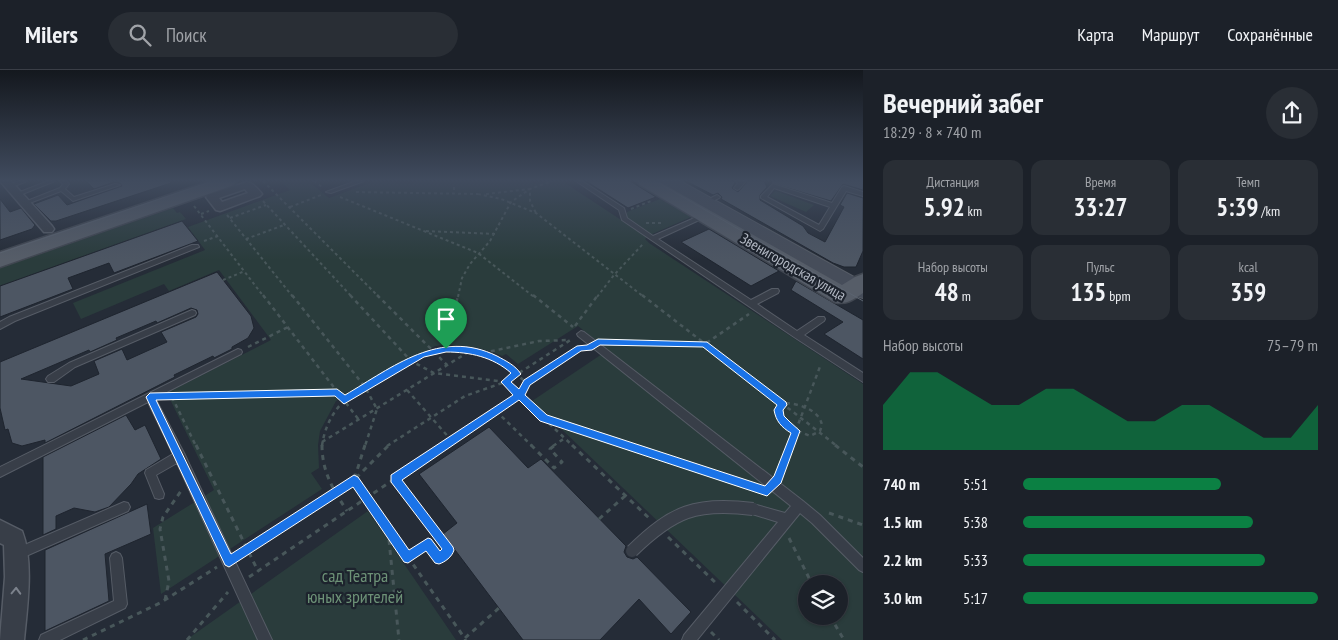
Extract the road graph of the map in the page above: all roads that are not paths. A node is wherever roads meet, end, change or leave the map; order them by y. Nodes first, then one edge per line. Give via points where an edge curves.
1 (28, 208) edge
2 (124, 208) edge
3 (143, 208) edge
4 (620, 208) edge
5 (700, 208) edge
6 (782, 208) edge
7 (833, 208) edge
8 (704, 209) junction
9 (52, 235) junction
10 (653, 239) junction
11 (0, 245) edge
12 (195, 247) road end
13 (0, 260) edge
14 (775, 291) dead end
15 (857, 293) edge
16 (754, 306) junction
17 (192, 312) dead end
18 (821, 318) dead end
19 (0, 326) edge
20 (581, 334) road end
21 (796, 335) junction
22 (238, 352) road end
23 (863, 378) edge
24 (51, 379) dead end
25 (150, 397) junction
26 (180, 456) junction
27 (0, 472) edge
28 (159, 494) dead end
29 (799, 505) junction
30 (124, 507) dead end
31 (785, 522) junction
32 (0, 531) edge
33 (632, 551) dead end
34 (16, 554) junction
35 (116, 558) dead end
36 (863, 566) edge
37 (12, 640) edge
38 (46, 640) edge
39 (265, 640) edge
40 (689, 640) edge

1 - 9 street
2 - 9 main road
3 - 9 main road
4 - 10 lane via 627,222
5 - 8 main road, Звенигородская улица
6 - 7 lane via 820,228
8 - 10 lane
8 - 15 main road, Звенигородская улица
9 - 11 main road
9 - 13 main road
10 - 16 lane
12 - 19 lane
14 - 16 lane
16 - 21 lane
17 - 24 lane via 72,365
18 - 21 lane
20 - 29 lane
21 - 23 lane
22 - 25 lane
25 - 26 lane
25 - 27 lane
26 - 28 lane via 150,473
26 - 39 lane
29 - 31 lane
29 - 36 lane
30 - 34 lane
31 - 33 lane, bridge via 753,509 697,508 664,521
31 - 40 lane
32 - 34 street via 14,539
37 -> 34 street
35 - 38 lane via 121,604

